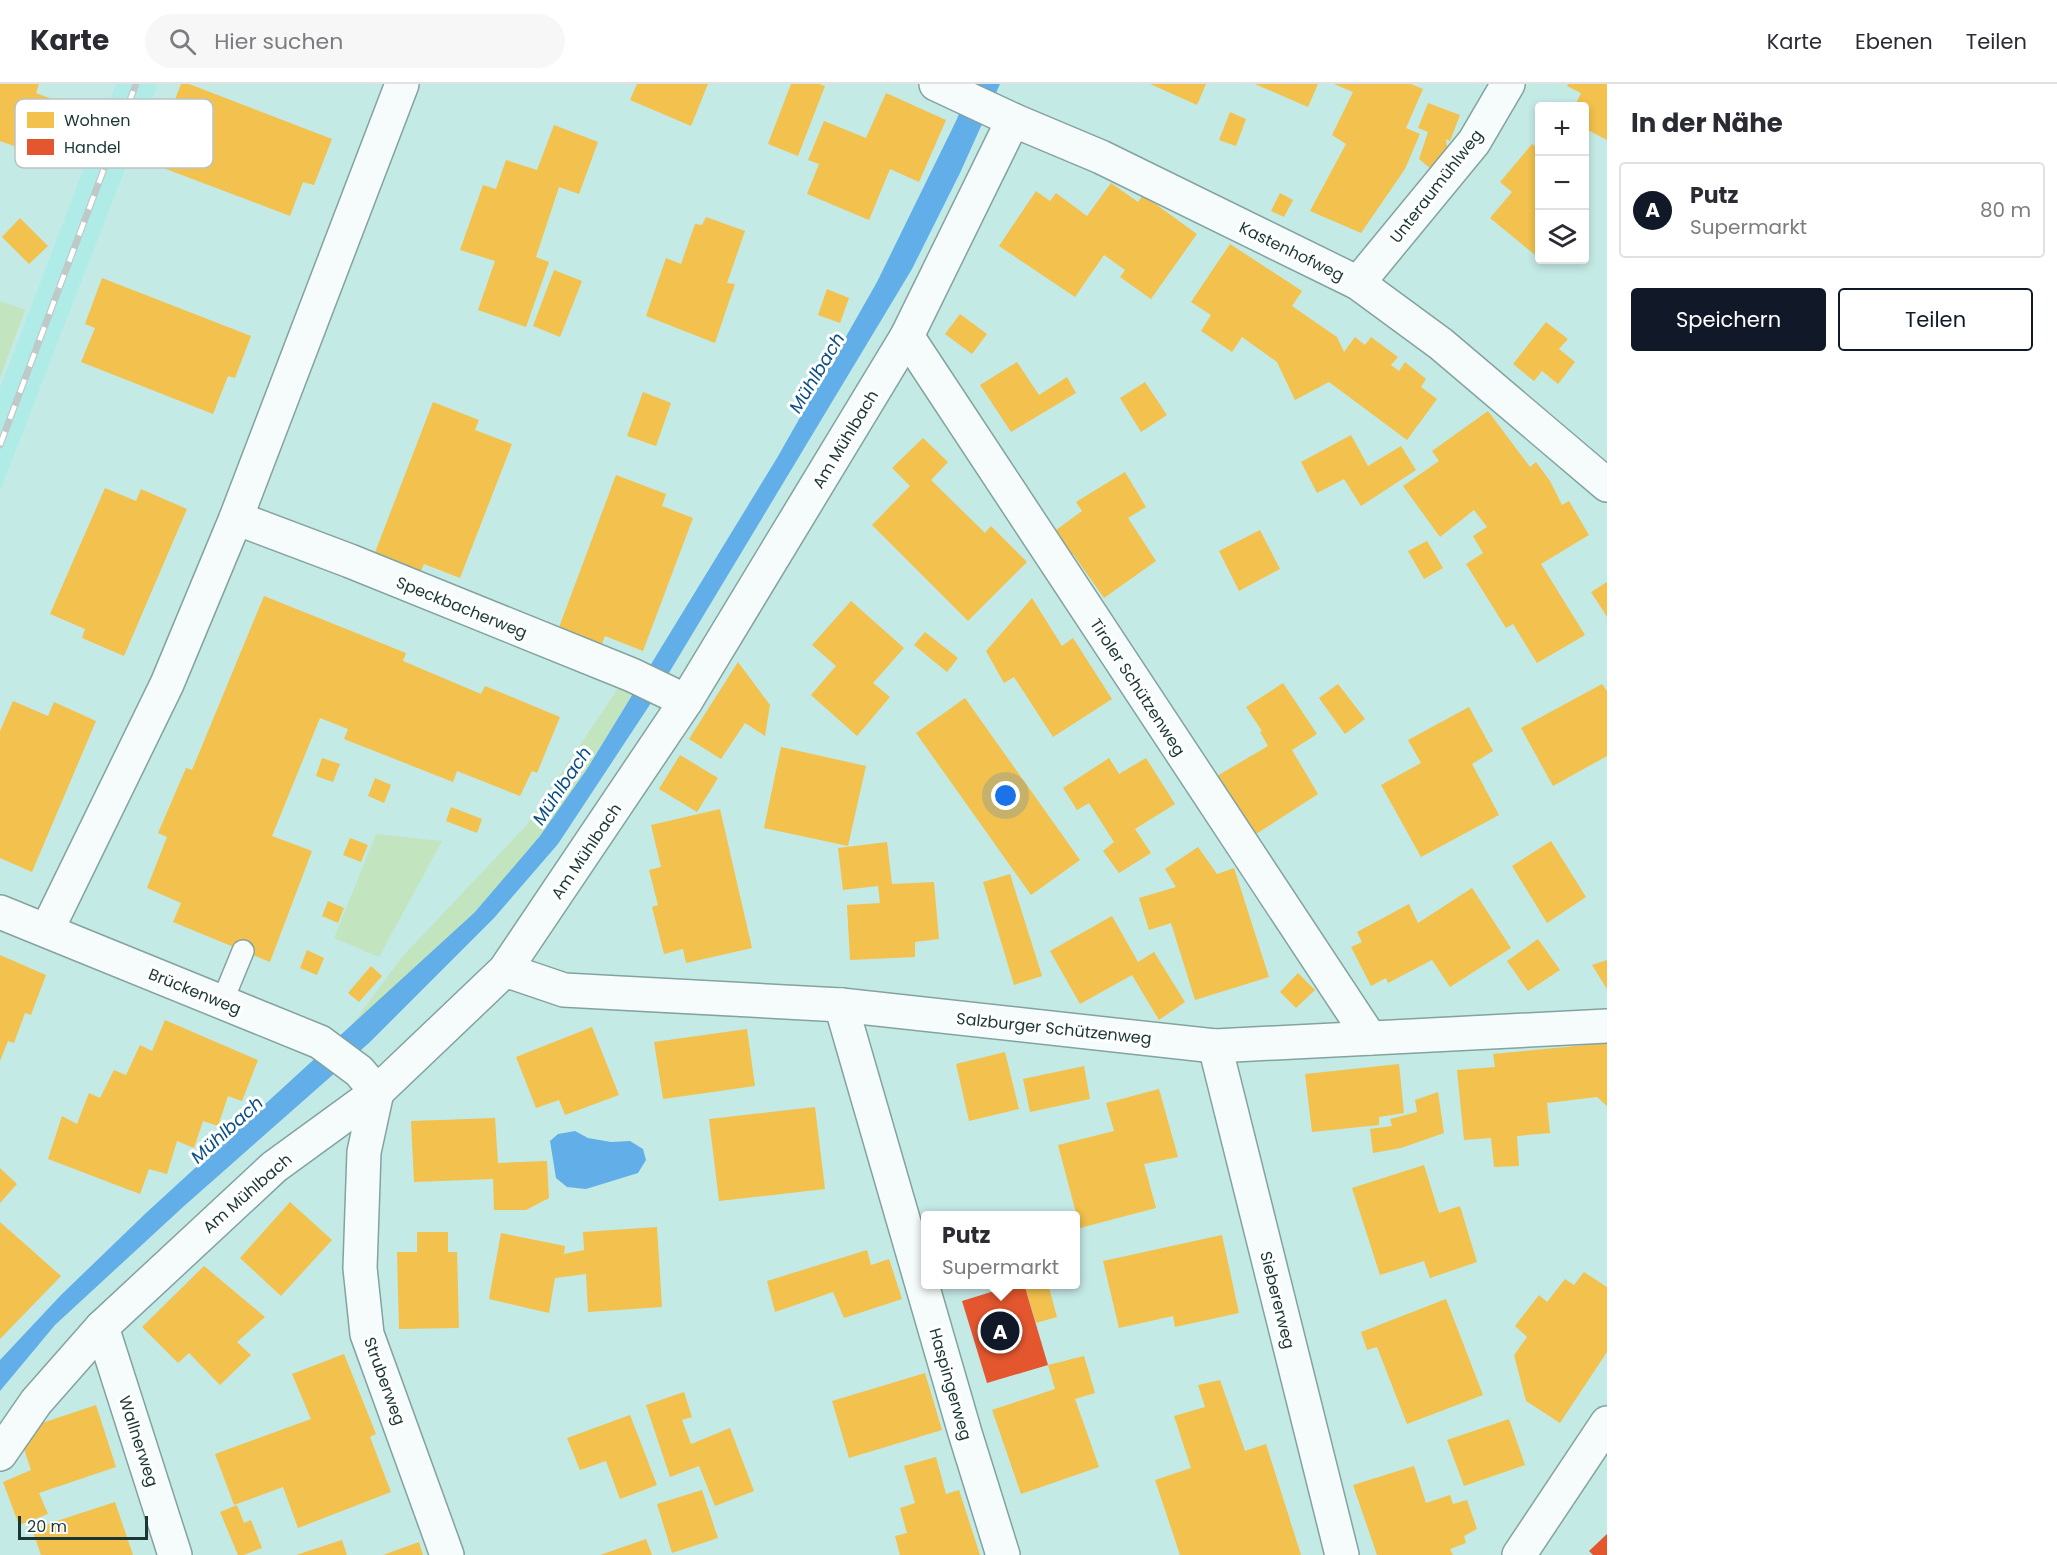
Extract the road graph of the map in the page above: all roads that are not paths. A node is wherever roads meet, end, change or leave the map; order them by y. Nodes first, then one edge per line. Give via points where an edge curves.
1 (402, 84) edge
2 (1508, 84) edge
3 (946, 88) edge
4 (1002, 115) junction
5 (1358, 283) junction
6 (907, 336) junction
7 (1607, 484) edge
8 (236, 518) junction
9 (676, 696) junction
10 (0, 912) edge
11 (47, 930) junction
12 (243, 951) dead end
13 (505, 970) junction
14 (222, 1002) junction
15 (841, 1005) junction
16 (1607, 1026) edge
17 (1370, 1038) junction
18 (1215, 1046) junction
19 (368, 1082) junction
20 (921, 1281) edge
21 (923, 1289) edge
22 (102, 1327) junction
23 (1607, 1423) edge
24 (0, 1454) edge
25 (175, 1555) edge
26 (447, 1555) edge
27 (1003, 1555) edge
28 (1342, 1555) edge
29 (1519, 1555) edge

1 - 8 street
2 - 5 street, Unteraumühlweg via 1474,142
3 - 4 street, Kastenhofweg
4 - 5 street, Kastenhofweg via 1101,157
4 - 6 street, Am Mühlbach
5 - 7 street, Kastenhofweg via 1442,344
6 - 9 street, Am Mühlbach
6 - 17 street, Tiroler Schützenweg
8 - 9 street, Speckbacherweg
8 - 11 street via 159,702
9 - 13 street, Am Mühlbach
10 - 11 street, Brückenweg
11 - 14 street, Brückenweg
12 - 14 lane
13 - 15 street, Salzburger Schützenweg via 564,990
13 - 19 street, Am Mühlbach
14 - 19 street, Brückenweg via 320,1042
15 - 18 street, Salzburger Schützenweg
15 - 20 street, Haspingerweg
16 - 17 street, Salzburger Schützenweg
17 - 18 street, Salzburger Schützenweg
18 - 28 street, Siebererweg
19 - 22 street, Am Mühlbach
19 - 26 street, Struberweg via 360,1268 367,1334
21 - 27 street, Haspingerweg
22 - 24 street, Am Mühlbach via 36,1402
22 - 25 street, Wallnerweg
23 - 29 street

